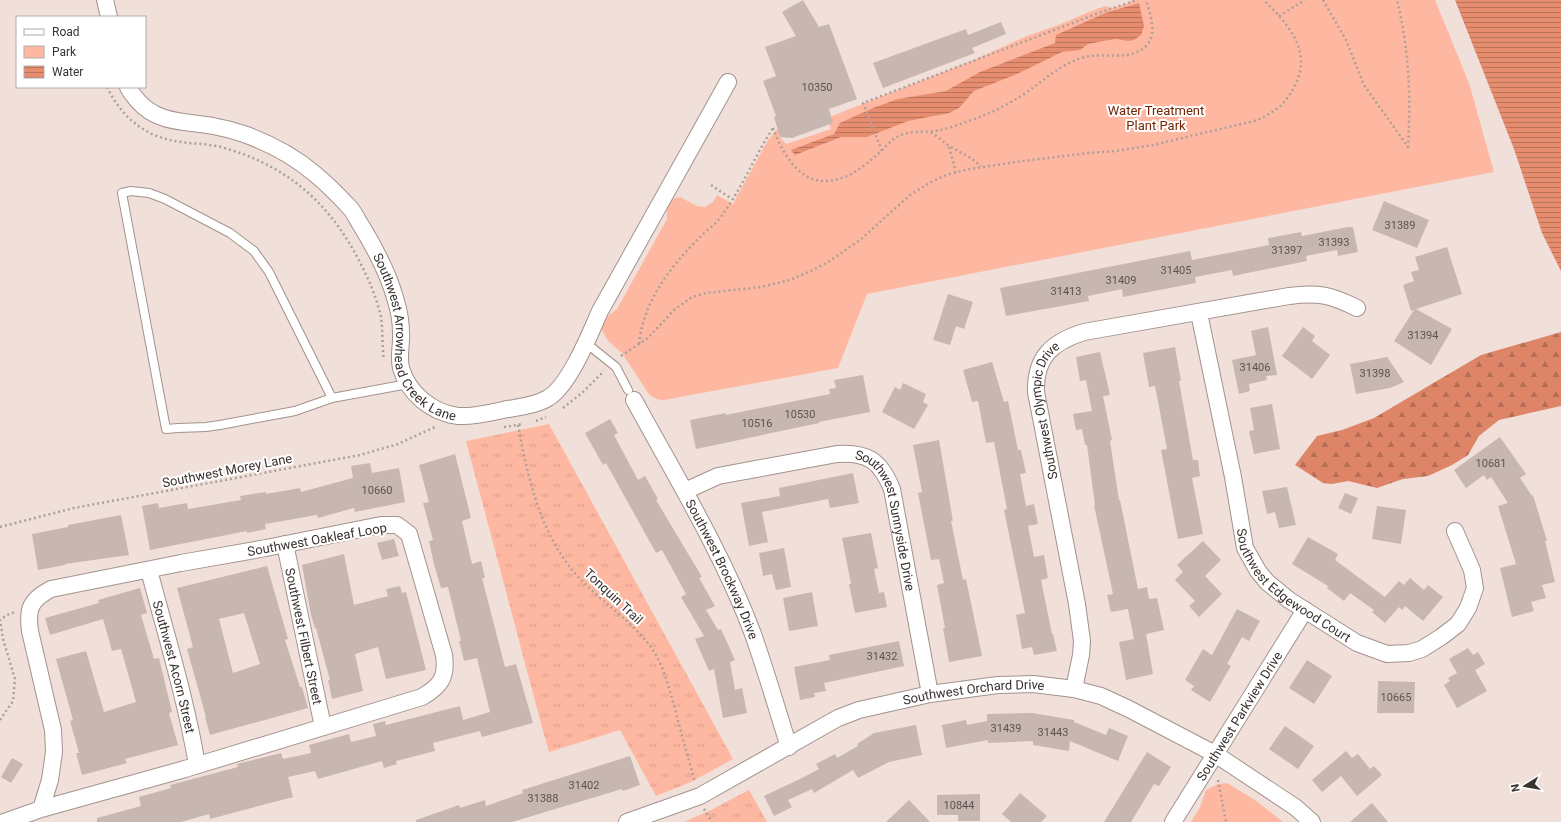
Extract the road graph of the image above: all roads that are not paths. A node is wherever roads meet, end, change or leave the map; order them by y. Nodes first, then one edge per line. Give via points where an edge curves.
1 (105, 0) edge
2 (109, 16) edge
3 (728, 82) dead end
4 (129, 88) edge
5 (1357, 308) dead end
6 (1199, 313) junction
7 (586, 343) junction
8 (408, 384) junction
9 (631, 395) joint
10 (332, 398) junction
11 (685, 491) junction
12 (1455, 532) dead end
13 (284, 544) junction
14 (149, 570) junction
15 (1305, 610) junction
16 (1074, 689) junction
17 (930, 694) junction
18 (323, 727) junction
19 (789, 747) junction
20 (1215, 754) junction
21 (197, 765) junction
22 (41, 809) junction
23 (4, 822) edge
24 (627, 822) edge
25 (1172, 822) edge
26 (1312, 822) edge

1 - 2 street
3 - 7 street, Southwest Arrowhead Creek Lane via 600,311
4 - 8 street, Southwest Arrowhead Creek Lane via 146,110 168,120 215,126 245,134 283,151 315,174 351,209 371,242 396,301 402,334 401,368
5 - 6 street, Southwest Olympic Drive via 1326,295 1307,294
6 - 15 street, Southwest Edgewood Court via 1245,548 1267,582
6 - 16 street, Southwest Olympic Drive via 1084,332 1054,346 1044,356 1038,368 1036,392 1082,642 1081,660
7 - 8 street, Southwest Arrowhead Creek Lane via 557,392 547,399 521,407 458,416 440,411 422,400
7 - 9 lane via 616,367
8 - 10 lane
9 - 11 street, Southwest Brockway Drive
10 - 10 lane via 305,408 228,424 166,429 122,193 149,193 165,199 230,233 254,251 269,272
11 - 17 street, Southwest Sunnyside Drive via 718,476 837,454 854,453 867,457 879,466 887,476 892,489
11 - 19 street, Southwest Brockway Drive via 753,634
12 - 15 street, Southwest Edgewood Court via 1472,570 1475,588 1468,608 1458,624 1422,649 1409,653 1387,654 1357,643
13 - 14 street, Southwest Oakleaf Loop
13 - 18 street, Southwest Filbert Street
13 - 18 street, Southwest Oakleaf Loop via 381,525 397,525 409,534 444,655 446,667 443,678 435,690 422,697
14 - 21 street, Southwest Acorn Street via 192,736
14 - 22 street, Southwest Oakleaf Loop via 50,589 38,596 31,607 28,619 30,632 53,730 54,752 50,780
15 - 20 street, Southwest Parkview Drive
16 - 17 street, Southwest Orchard Drive via 1026,684
16 - 20 street, Southwest Orchard Drive via 1101,696
17 - 19 street, Southwest Orchard Drive via 858,710 838,718
18 - 21 street, Southwest Oakleaf Loop
19 - 24 street, Southwest Orchard Drive via 700,796
20 - 25 street, Southwest Parkview Drive
20 - 26 street, Southwest Orchard Drive via 1295,807
21 - 22 street, Southwest Oakleaf Loop
22 - 23 street, Southwest Oakleaf Loop

